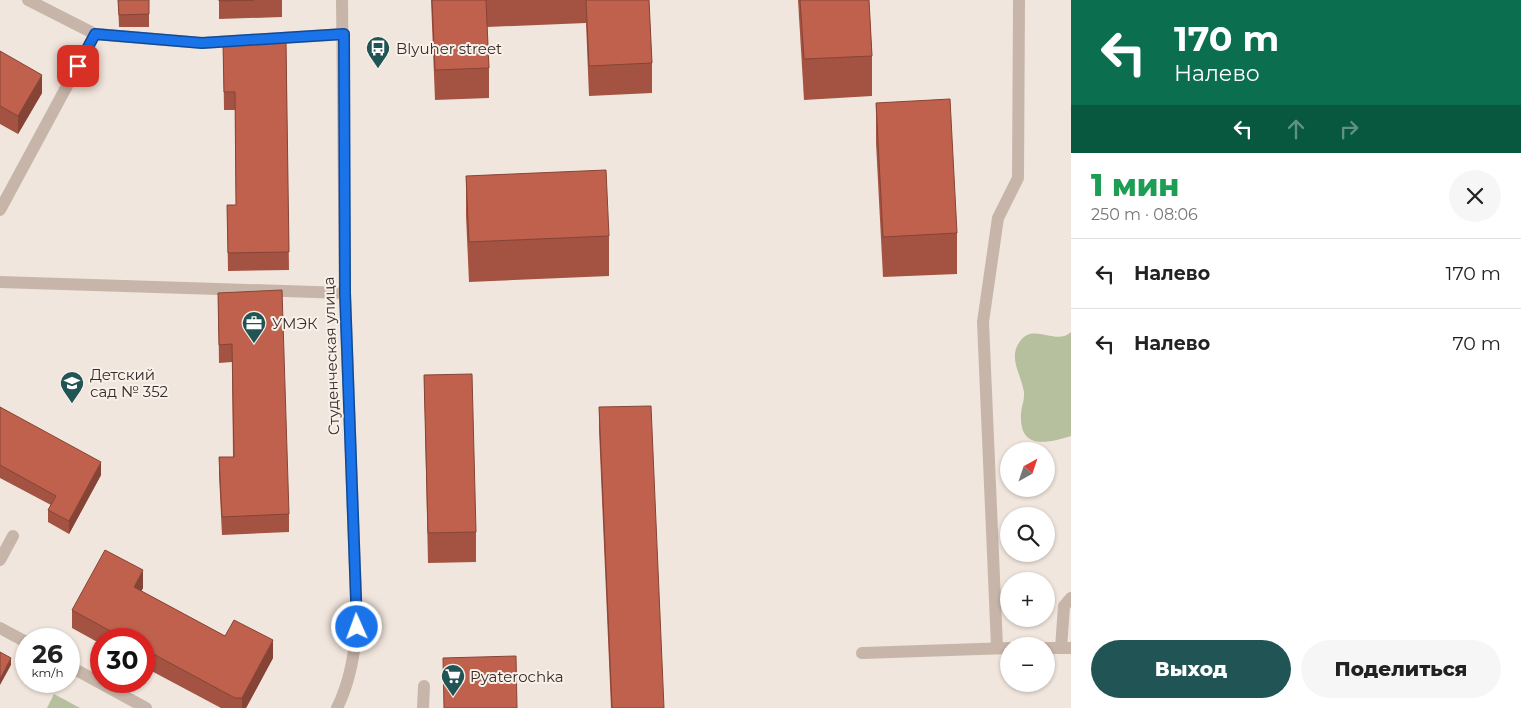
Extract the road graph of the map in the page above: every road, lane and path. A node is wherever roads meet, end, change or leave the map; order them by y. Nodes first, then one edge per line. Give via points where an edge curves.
1 (28, 0) edge
2 (342, 0) edge
3 (1019, 0) edge
4 (95, 34) junction
5 (344, 34) junction
6 (0, 210) edge
7 (0, 282) edge
8 (345, 293) junction
9 (13, 536) dead end
10 (0, 560) edge
11 (1071, 598) edge
12 (1, 631) edge
13 (15, 637) edge
14 (1002, 637) edge
15 (1000, 648) edge
16 (1066, 648) edge
17 (862, 653) dead end
18 (80, 672) edge
19 (424, 686) dead end
20 (146, 708) edge
21 (337, 708) edge
22 (423, 708) edge

1 - 4 street
2 - 5 street, Студенческая улица
3 - 14 street via 1018,178 998,218 984,322
4 - 5 street via 202,43
4 - 6 street
5 - 8 street, Студенческая улица
7 - 8 street
8 - 21 street, Студенческая улица via 357,627 354,661 344,696
9 - 10 street
11 - 16 street via 1064,606
12 - 13 street
15 - 17 street
18 - 20 street
19 - 22 street

